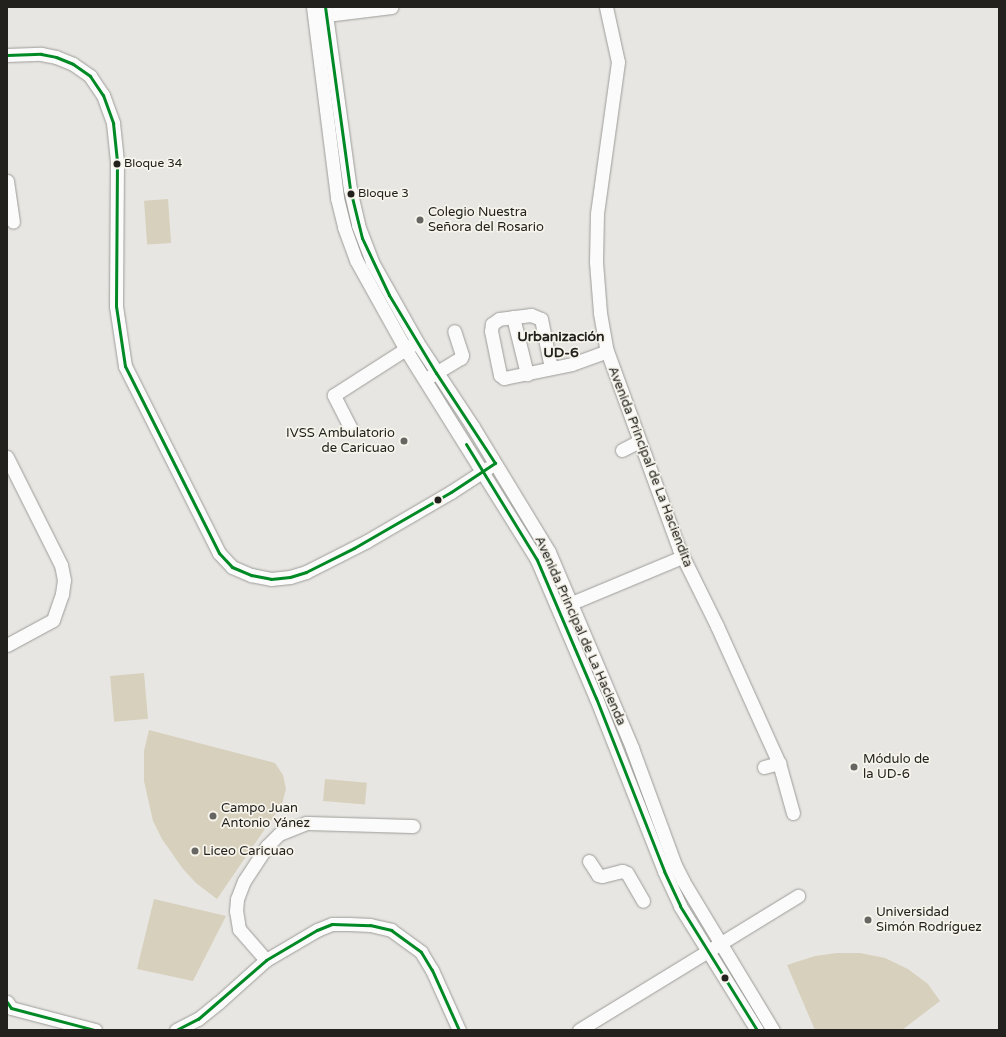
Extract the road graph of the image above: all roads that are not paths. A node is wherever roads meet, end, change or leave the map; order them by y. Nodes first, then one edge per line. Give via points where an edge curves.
1 (391, 7) edge
2 (606, 7) edge
3 (320, 11) edge
4 (7, 55) edge
5 (7, 181) edge
6 (13, 222) dead end
7 (513, 317) junction
8 (454, 331) dead end
9 (417, 342) junction
10 (406, 350) junction
11 (607, 351) junction
12 (551, 368) junction
13 (436, 373) junction
14 (527, 374) junction
15 (424, 380) junction
16 (351, 429) dead end
17 (638, 442) junction
18 (622, 450) dead end
19 (8, 457) edge
20 (495, 463) junction
21 (482, 472) junction
22 (682, 557) junction
23 (565, 606) junction
24 (586, 639) junction
25 (7, 645) edge
26 (574, 645) junction
27 (779, 763) junction
28 (764, 767) dead end
29 (793, 813) dead end
30 (413, 826) dead end
31 (589, 861) dead end
32 (677, 884) junction
33 (798, 896) dead end
34 (643, 900) dead end
35 (266, 960) junction
36 (8, 1006) edge
37 (95, 1030) edge
38 (176, 1030) edge
39 (459, 1030) edge
40 (579, 1030) edge
41 (757, 1030) edge
42 (773, 1030) edge

1 - 3 street
2 - 11 street, Avenida Principal de La Haciendita via 622,62 597,214 597,276
3 - 9 street, Avenida Principal de La Hacienda via 358,225 378,275
3 - 10 street, Avenida Principal de La Hacienda via 337,198 344,227 356,260
4 - 21 street via 41,54 73,64 90,76 103,95 113,123 117,162 116,306 125,366 219,553 232,567 271,579 306,572 367,541
5 - 6 street
7 - 12 street via 531,315 541,319
7 - 14 street
7 - 14 street via 499,319 491,328 500,375 508,378
8 - 13 street via 462,355
9 - 10 street
9 - 13 street, Avenida Principal de La Hacienda
10 - 15 street, Avenida Principal de La Hacienda
10 - 16 street via 334,395
11 - 12 street via 572,364
11 - 17 street, Avenida Principal de La Haciendita
12 - 14 street
13 - 15 street
13 - 20 street, Avenida Principal de La Hacienda
15 - 21 street, Avenida Principal de La Hacienda
17 - 18 street
17 - 22 street, Avenida Principal de La Haciendita
19 - 25 street via 61,565 64,580 61,599 53,620
20 - 21 street
20 - 23 street, Avenida Principal de La Hacienda via 549,552
21 - 23 street, Avenida Principal de La Hacienda
22 - 23 street
22 - 27 street, Avenida Principal de La Haciendita via 711,628
23 - 24 street, Avenida Principal de La Hacienda
23 - 26 street, Avenida Principal de La Hacienda
24 - 26 street
24 - 32 street, Avenida Principal de La Hacienda via 632,748 672,858
26 - 32 street, Avenida Principal de La Hacienda
27 - 28 street
27 - 29 street, Avenida Principal de La Haciendita
30 - 35 street via 306,822 279,834 267,846 244,881 237,899 239,929
31 - 34 street via 602,876 622,871 627,873
32 - 41 street, Avenida Principal de La Hacienda via 680,906
32 - 42 street, Avenida Principal de La Hacienda
33 - 40 street
35 - 38 street via 198,1019
35 - 39 street via 332,924 370,925 391,930 421,952 432,970
36 - 37 street

